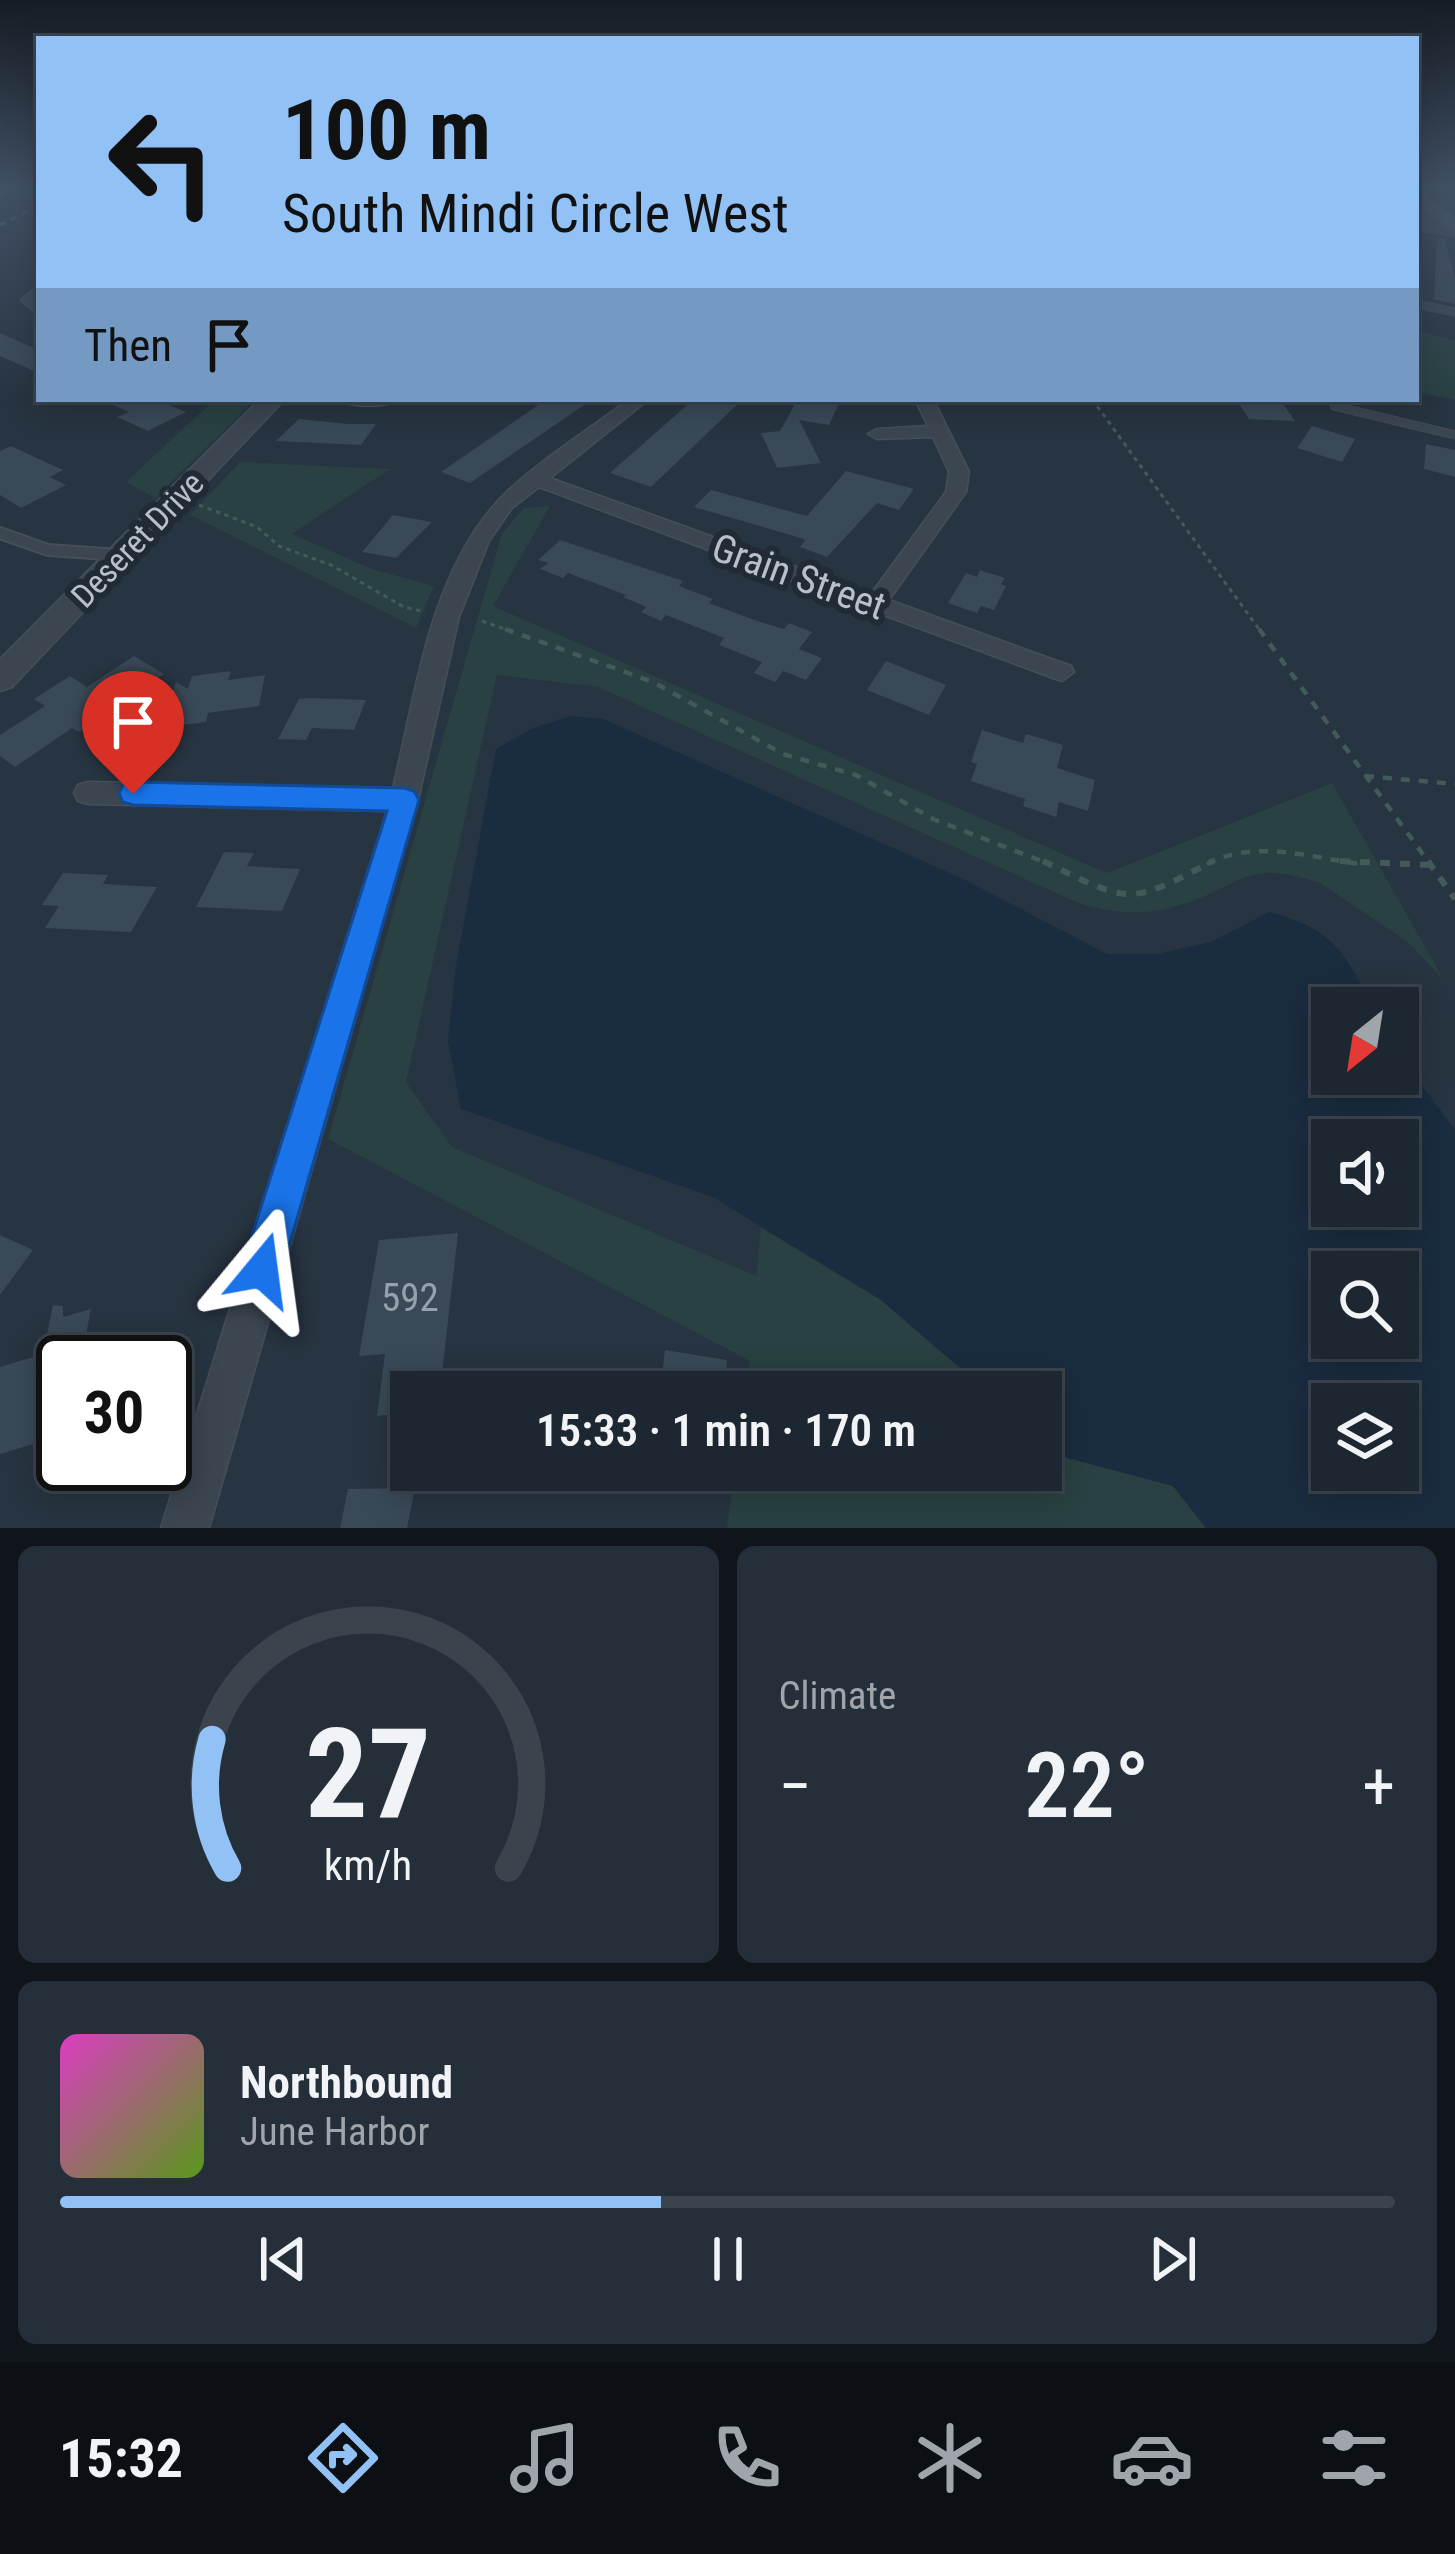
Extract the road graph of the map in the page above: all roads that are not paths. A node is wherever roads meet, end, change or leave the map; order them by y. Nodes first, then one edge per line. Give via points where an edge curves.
1 (1419, 305) edge
2 (1455, 312) edge
3 (270, 402) edge
4 (636, 402) edge
5 (925, 402) edge
6 (1334, 406) dead end
7 (939, 431) junction
8 (877, 434) dead end
9 (1455, 435) edge
10 (537, 480) junction
11 (0, 533) edge
12 (122, 555) junction
13 (874, 604) junction
14 (1062, 672) dead end
15 (0, 679) edge
16 (88, 793) dead end
17 (404, 800) junction
18 (185, 1528) edge

1 - 2 lane
3 - 12 street, Deseret Drive
4 - 10 street
5 - 7 street
6 - 9 lane
7 - 8 street
7 - 13 street via 959,472 956,493
10 - 13 street, Grain Street
10 - 17 street via 505,504 479,541 447,617
11 - 12 lane via 48,550
12 - 15 street, Deseret Drive
13 - 14 street, Grain Street
16 - 17 street
17 - 18 street

